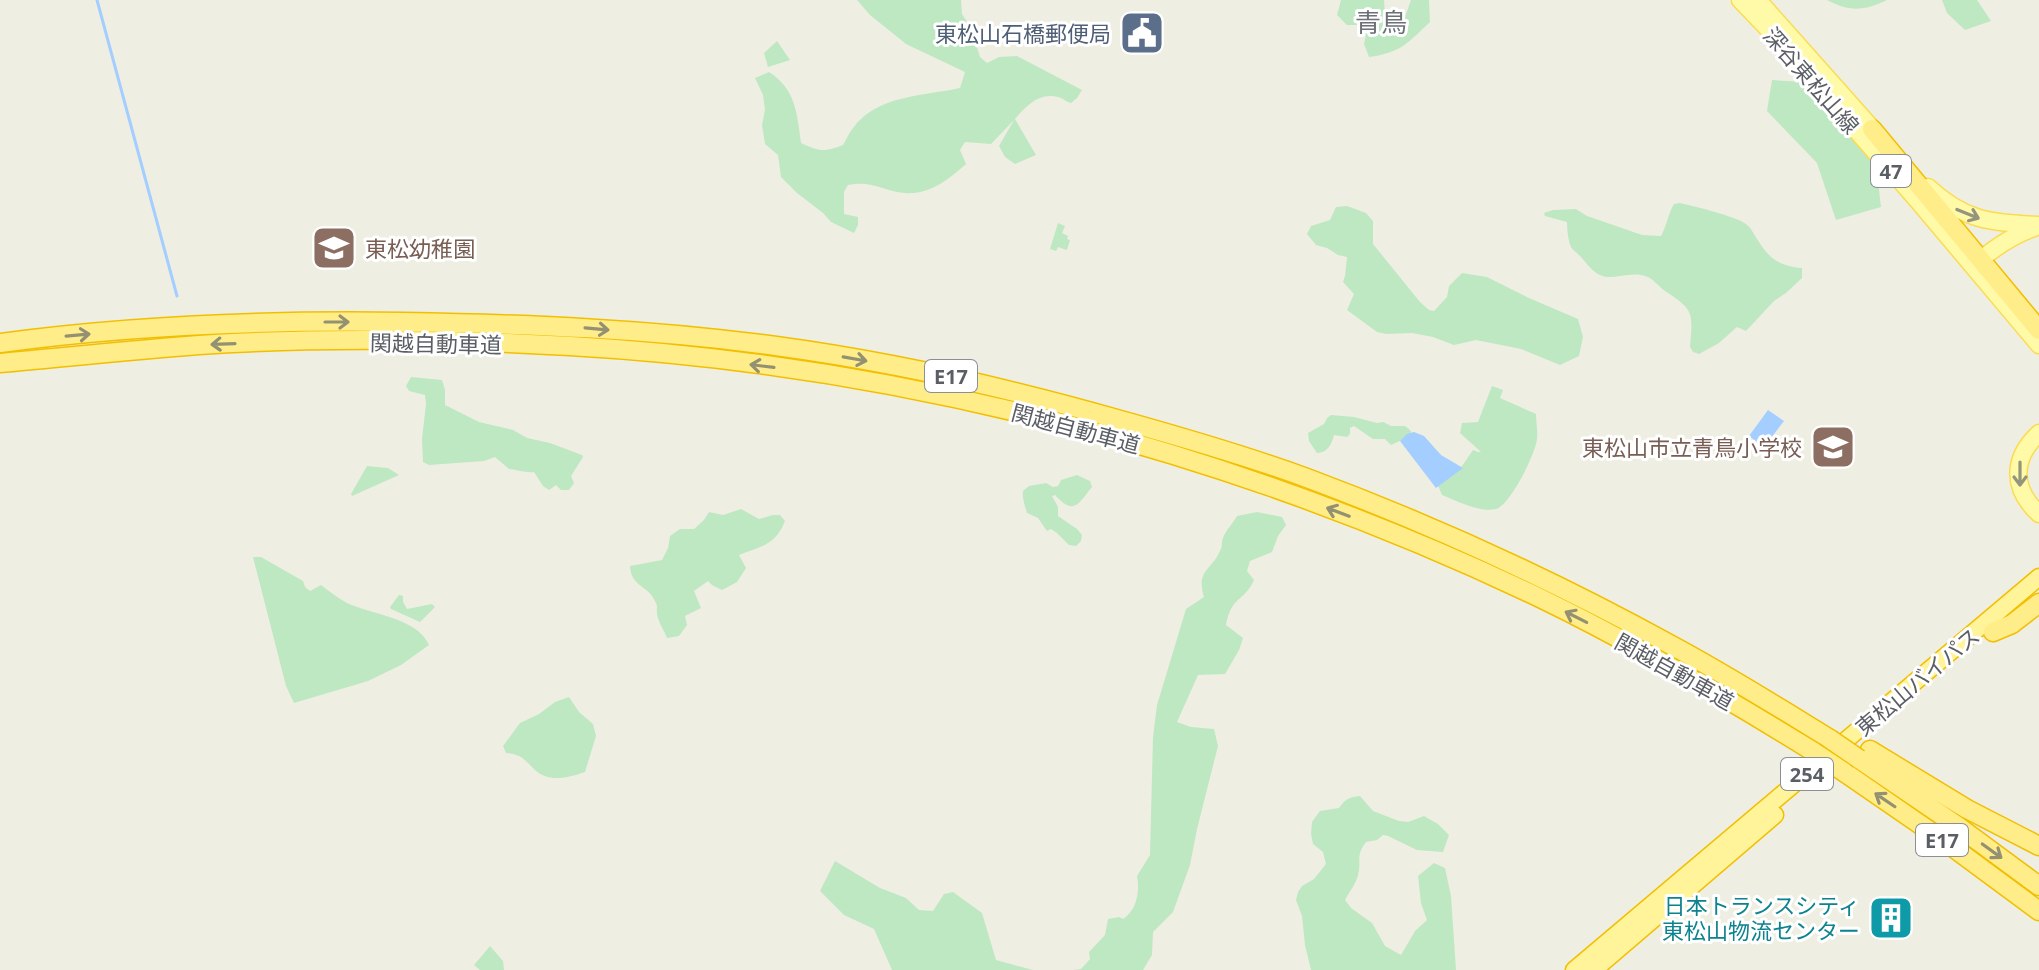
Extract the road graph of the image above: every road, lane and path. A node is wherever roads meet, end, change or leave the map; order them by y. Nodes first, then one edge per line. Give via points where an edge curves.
1 (1740, 0) edge
2 (1758, 0) edge
3 (1872, 129) junction
4 (2039, 226) edge
5 (1980, 260) junction
6 (2039, 330) edge
7 (0, 343) edge
8 (2039, 345) edge
9 (0, 363) edge
10 (2039, 433) edge
11 (2039, 514) edge
12 (2039, 577) edge
13 (2039, 593) edge
14 (2039, 603) edge
15 (1993, 632) junction
16 (1865, 755) junction
17 (2039, 846) edge
18 (2039, 886) edge
19 (2039, 914) edge
20 (1574, 970) edge
21 (1594, 970) edge

1 - 8 main road, 深谷東松山線 / 47
2 - 3 main road, 深谷東松山線 / 47
3 -> 4 main road, 深谷東松山線 / 47 via 1960,212
3 - 5 highway
4 - 5 main road, 深谷東松山線 / 47 via 2001,243
5 - 6 highway
7 -> 16 highway, 関越自動車道 / E17 via 291,322 491,323 778,346 942,374 1168,433 1380,507 1555,584
19 -> 9 highway, 関越自動車道 / E17, bridge via 1814,752 1664,662 1543,599 1302,498 1062,423 838,376 573,346 295,342
10 -> 11 main road via 2023,452 2018,478 2021,492
12 - 20 highway, 東松山バイパス / 254
13 - 15 highway, 東松山バイパス / 254
14 - 15 highway
15 - 21 highway, 東松山バイパス / 254
16 - 17 highway
16 -> 18 highway, E17

